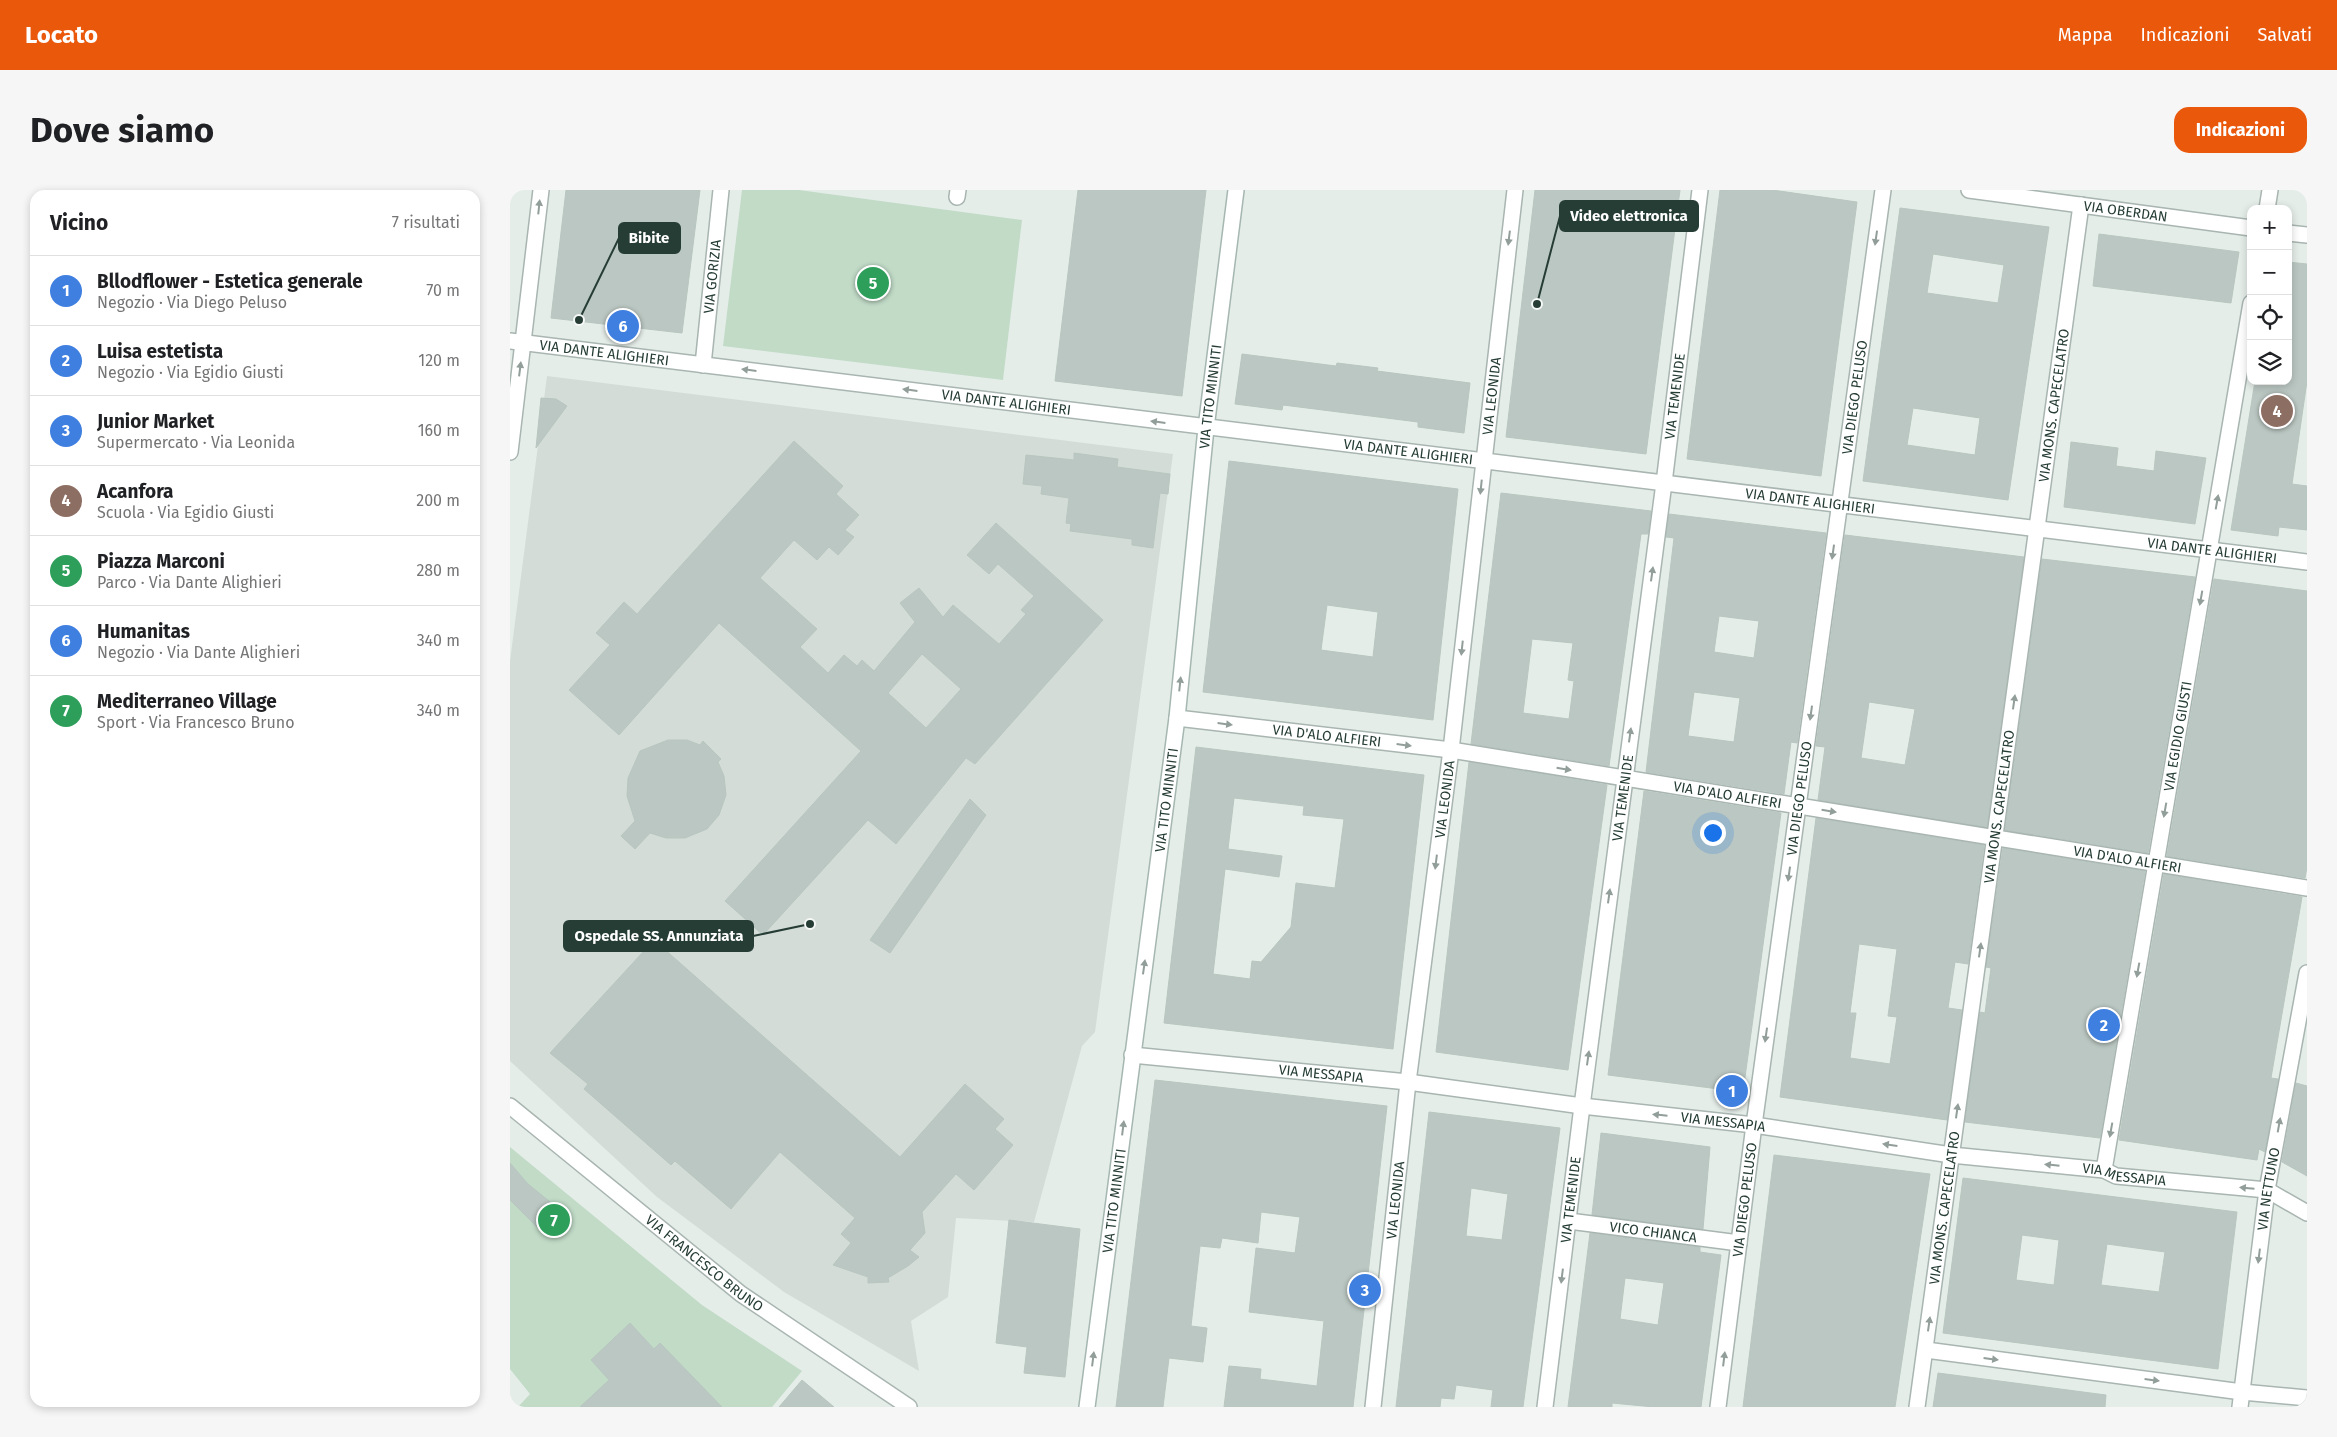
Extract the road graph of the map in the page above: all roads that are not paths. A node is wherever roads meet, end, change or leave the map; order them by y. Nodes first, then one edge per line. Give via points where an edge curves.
1 (541, 190) edge
2 (721, 190) edge
3 (1236, 190) edge
4 (1515, 190) edge
5 (1700, 190) edge
6 (1883, 190) edge
7 (1969, 190) edge
8 (2270, 190) edge
9 (2081, 205) junction
10 (2268, 205) edge
11 (2247, 227) edge
12 (2292, 233) edge
13 (2307, 235) edge
14 (2247, 327) edge
15 (517, 342) edge
16 (702, 364) junction
17 (1206, 428) junction
18 (510, 452) edge
19 (1484, 460) junction
20 (1664, 482) junction
21 (1839, 504) junction
22 (2037, 528) junction
23 (2209, 550) junction
24 (2307, 562) edge
25 (1177, 718) junction
26 (1451, 750) junction
27 (1625, 779) junction
28 (1799, 806) junction
29 (1995, 839) junction
30 (2156, 864) junction
31 (2307, 888) edge
32 (2307, 973) edge
33 (1132, 1055) junction
34 (1408, 1082) junction
35 (510, 1106) edge
36 (1582, 1106) junction
37 (1754, 1125) junction
38 (1951, 1154) junction
39 (2104, 1170) junction
40 (2267, 1190) junction
41 (2307, 1213) edge
42 (1569, 1220) junction
43 (1739, 1243) junction
44 (1926, 1350) junction
45 (2307, 1398) edge
46 (2241, 1400) edge
47 (909, 1407) edge
48 (1087, 1407) edge
49 (1373, 1407) edge
50 (1545, 1407) edge
51 (1718, 1407) edge
52 (1917, 1407) edge

15 -> 1 street
2 - 16 street, VIA GORIZIA
3 - 17 street, VIA TITO MINNITI
4 -> 19 street, VIA LEONIDA
5 - 20 street, VIA TEMENIDE
6 -> 21 street, VIA DIEGO PELUSO
7 - 9 street, VIA OBERDAN
8 - 10 street
9 - 11 street, VIA OBERDAN
9 - 22 street, VIA MONS. CAPECELATRO
12 - 13 street
23 -> 14 street, VIA EGIDIO GIUSTI
15 - 16 street, VIA DANTE ALIGHIERI
18 -> 15 street
17 -> 16 street, VIA DANTE ALIGHIERI
17 - 19 street, VIA DANTE ALIGHIERI
25 -> 17 street, VIA TITO MINNITI
19 - 20 street, VIA DANTE ALIGHIERI
19 -> 26 street, VIA LEONIDA
20 - 21 street, VIA DANTE ALIGHIERI
27 -> 20 street, VIA TEMENIDE
21 - 22 street, VIA DANTE ALIGHIERI
21 -> 28 street, VIA DIEGO PELUSO
22 - 23 street, VIA DANTE ALIGHIERI
29 -> 22 street, VIA MONS. CAPECELATRO
23 - 24 street, VIA DANTE ALIGHIERI
23 -> 30 street, VIA EGIDIO GIUSTI
25 -> 26 street, VIA D'ALO ALFIERI
33 -> 25 street, VIA TITO MINNITI
26 -> 27 street, VIA D'ALO ALFIERI
26 -> 34 street, VIA LEONIDA
27 - 28 street, VIA D'ALO ALFIERI
36 -> 27 street, VIA TEMENIDE
28 -> 29 street, VIA D'ALO ALFIERI
28 -> 37 street, VIA DIEGO PELUSO
29 - 30 street, VIA D'ALO ALFIERI
38 -> 29 street, VIA MONS. CAPECELATRO
30 - 31 street, VIA D'ALO ALFIERI
30 -> 39 street, VIA EGIDIO GIUSTI
40 -> 32 street, VIA NETTUNO
33 - 34 street, VIA MESSAPIA
48 -> 33 street, VIA TITO MINNITI
34 - 36 street, VIA MESSAPIA
34 - 49 street, VIA LEONIDA
35 - 47 street, VIA FRANCESCO BRUNO via 741,1294
37 -> 36 street, VIA MESSAPIA
36 - 42 street, VIA TEMENIDE
38 -> 37 street, VIA MESSAPIA
37 - 43 street, VIA DIEGO PELUSO
39 -> 38 street, VIA MESSAPIA
44 -> 38 street, VIA MONS. CAPECELATRO
40 -> 39 street, VIA MESSAPIA via 2116,1176
40 - 41 street, VIA MESSAPIA
40 -> 46 street, VIA NETTUNO
42 - 43 street, VICO CHIANCA
42 -> 50 street, VIA TEMENIDE
51 -> 43 street, VIA DIEGO PELUSO
44 -> 46 street
44 - 52 street, VIA MONS. CAPECELATRO
45 - 46 street

